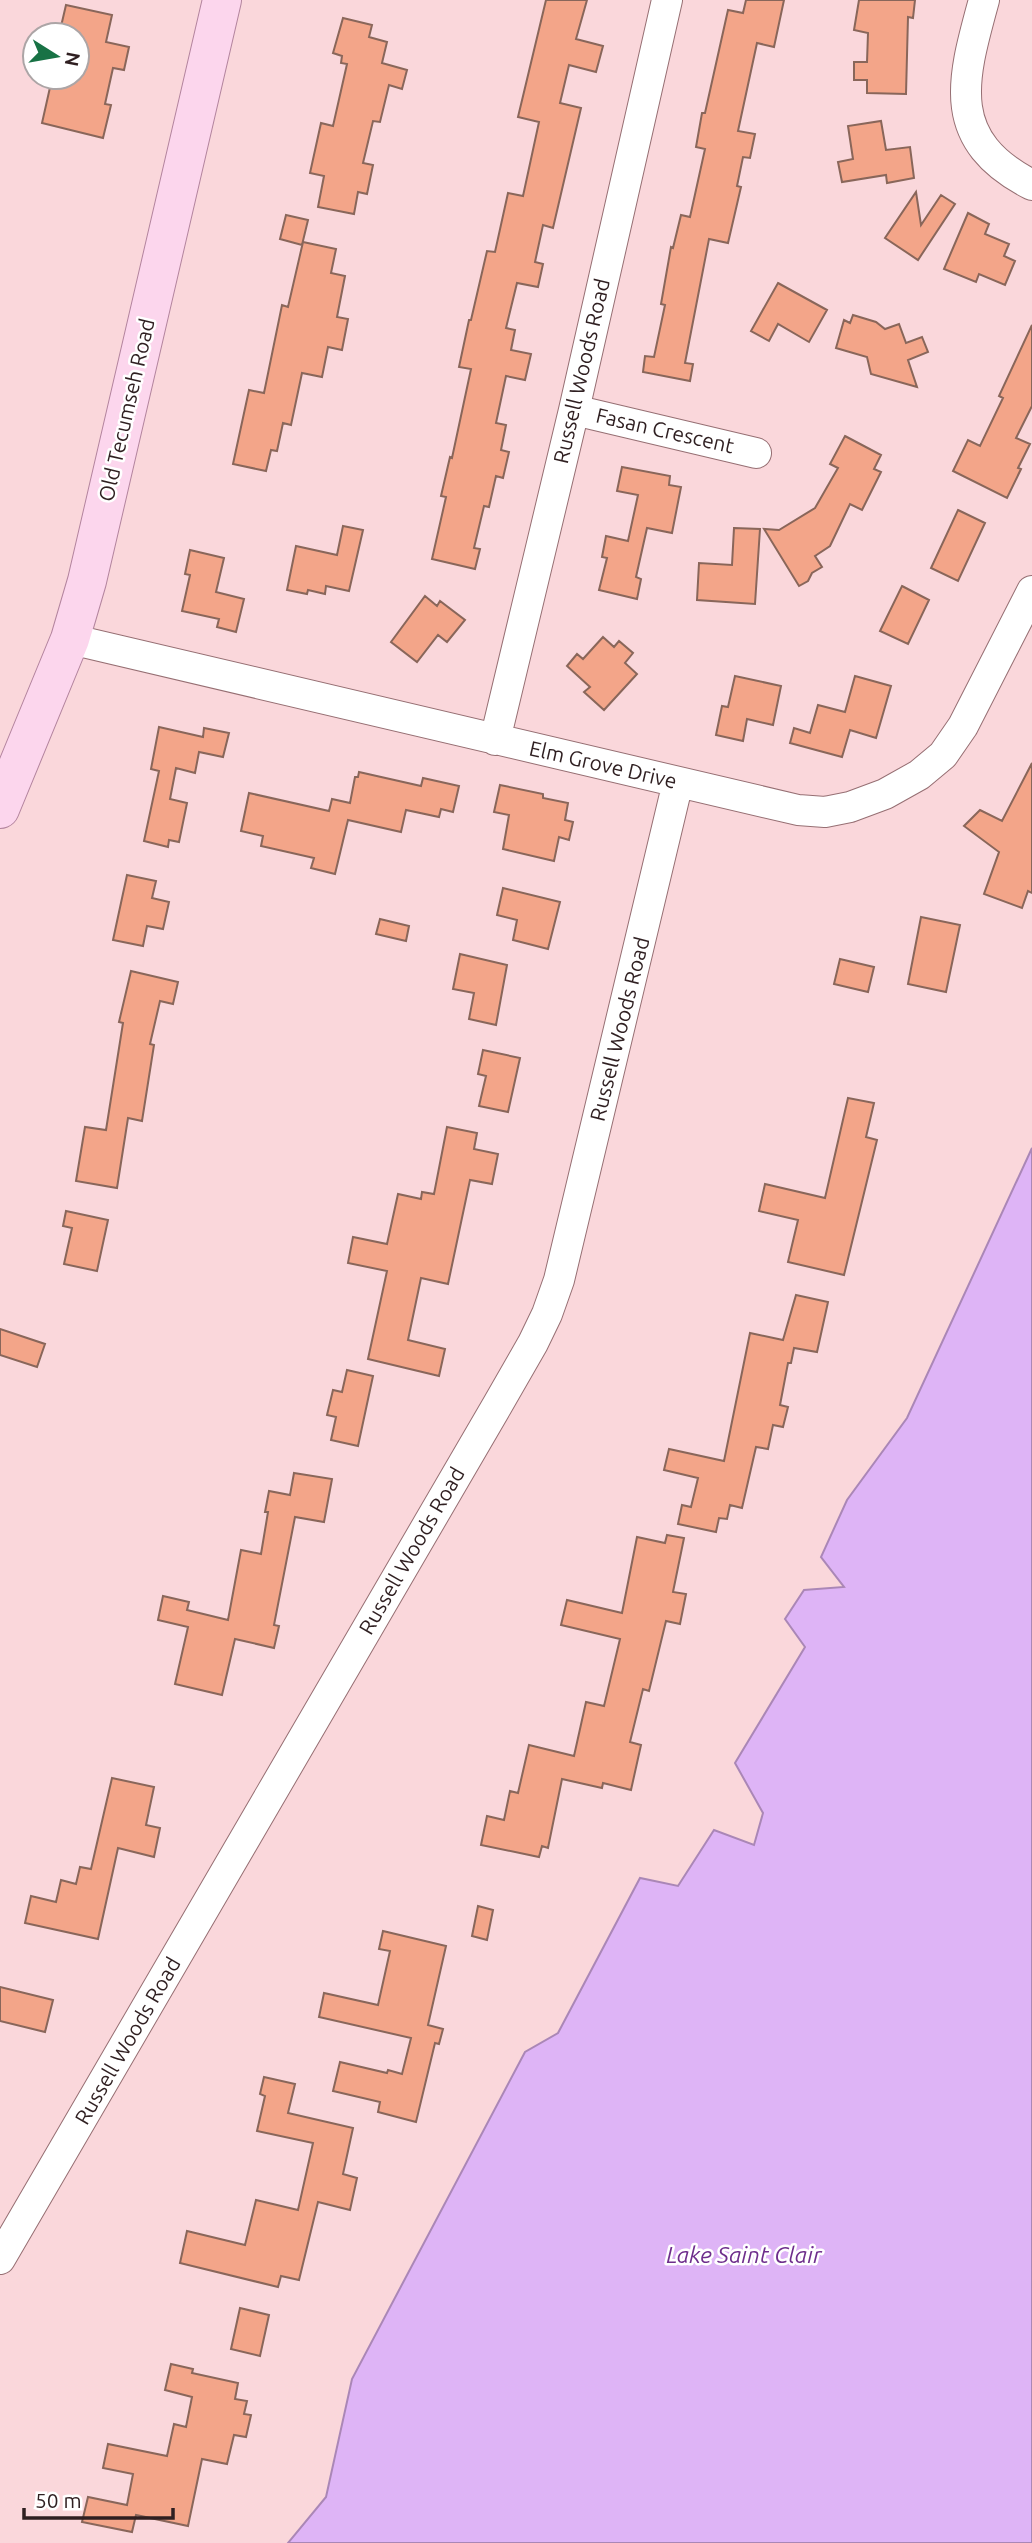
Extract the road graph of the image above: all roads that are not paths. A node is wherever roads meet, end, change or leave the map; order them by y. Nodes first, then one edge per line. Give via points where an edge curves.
1 (222, 0) edge
2 (667, 0) edge
3 (984, 0) edge
4 (1032, 185) edge
5 (574, 410) junction
6 (756, 453) dead end
7 (1032, 591) edge
8 (70, 639) junction
9 (495, 740) junction
10 (678, 782) junction
11 (0, 809) edge
12 (0, 2259) edge

1 - 8 main road, Old Tecumseh Road via 88,581
2 - 5 street, Russell Woods Road
3 - 4 street via 967,63 968,115 986,151
5 - 6 street, Fasan Crescent
5 - 9 street, Russell Woods Road
7 - 10 street, Elm Grove Drive via 963,726 943,755 885,794 825,812
8 - 9 street, Elm Grove Drive
8 - 11 main road, Old Tecumseh Road
9 - 10 street, Elm Grove Drive
10 - 12 street, Russell Woods Road via 559,1280 547,1314

